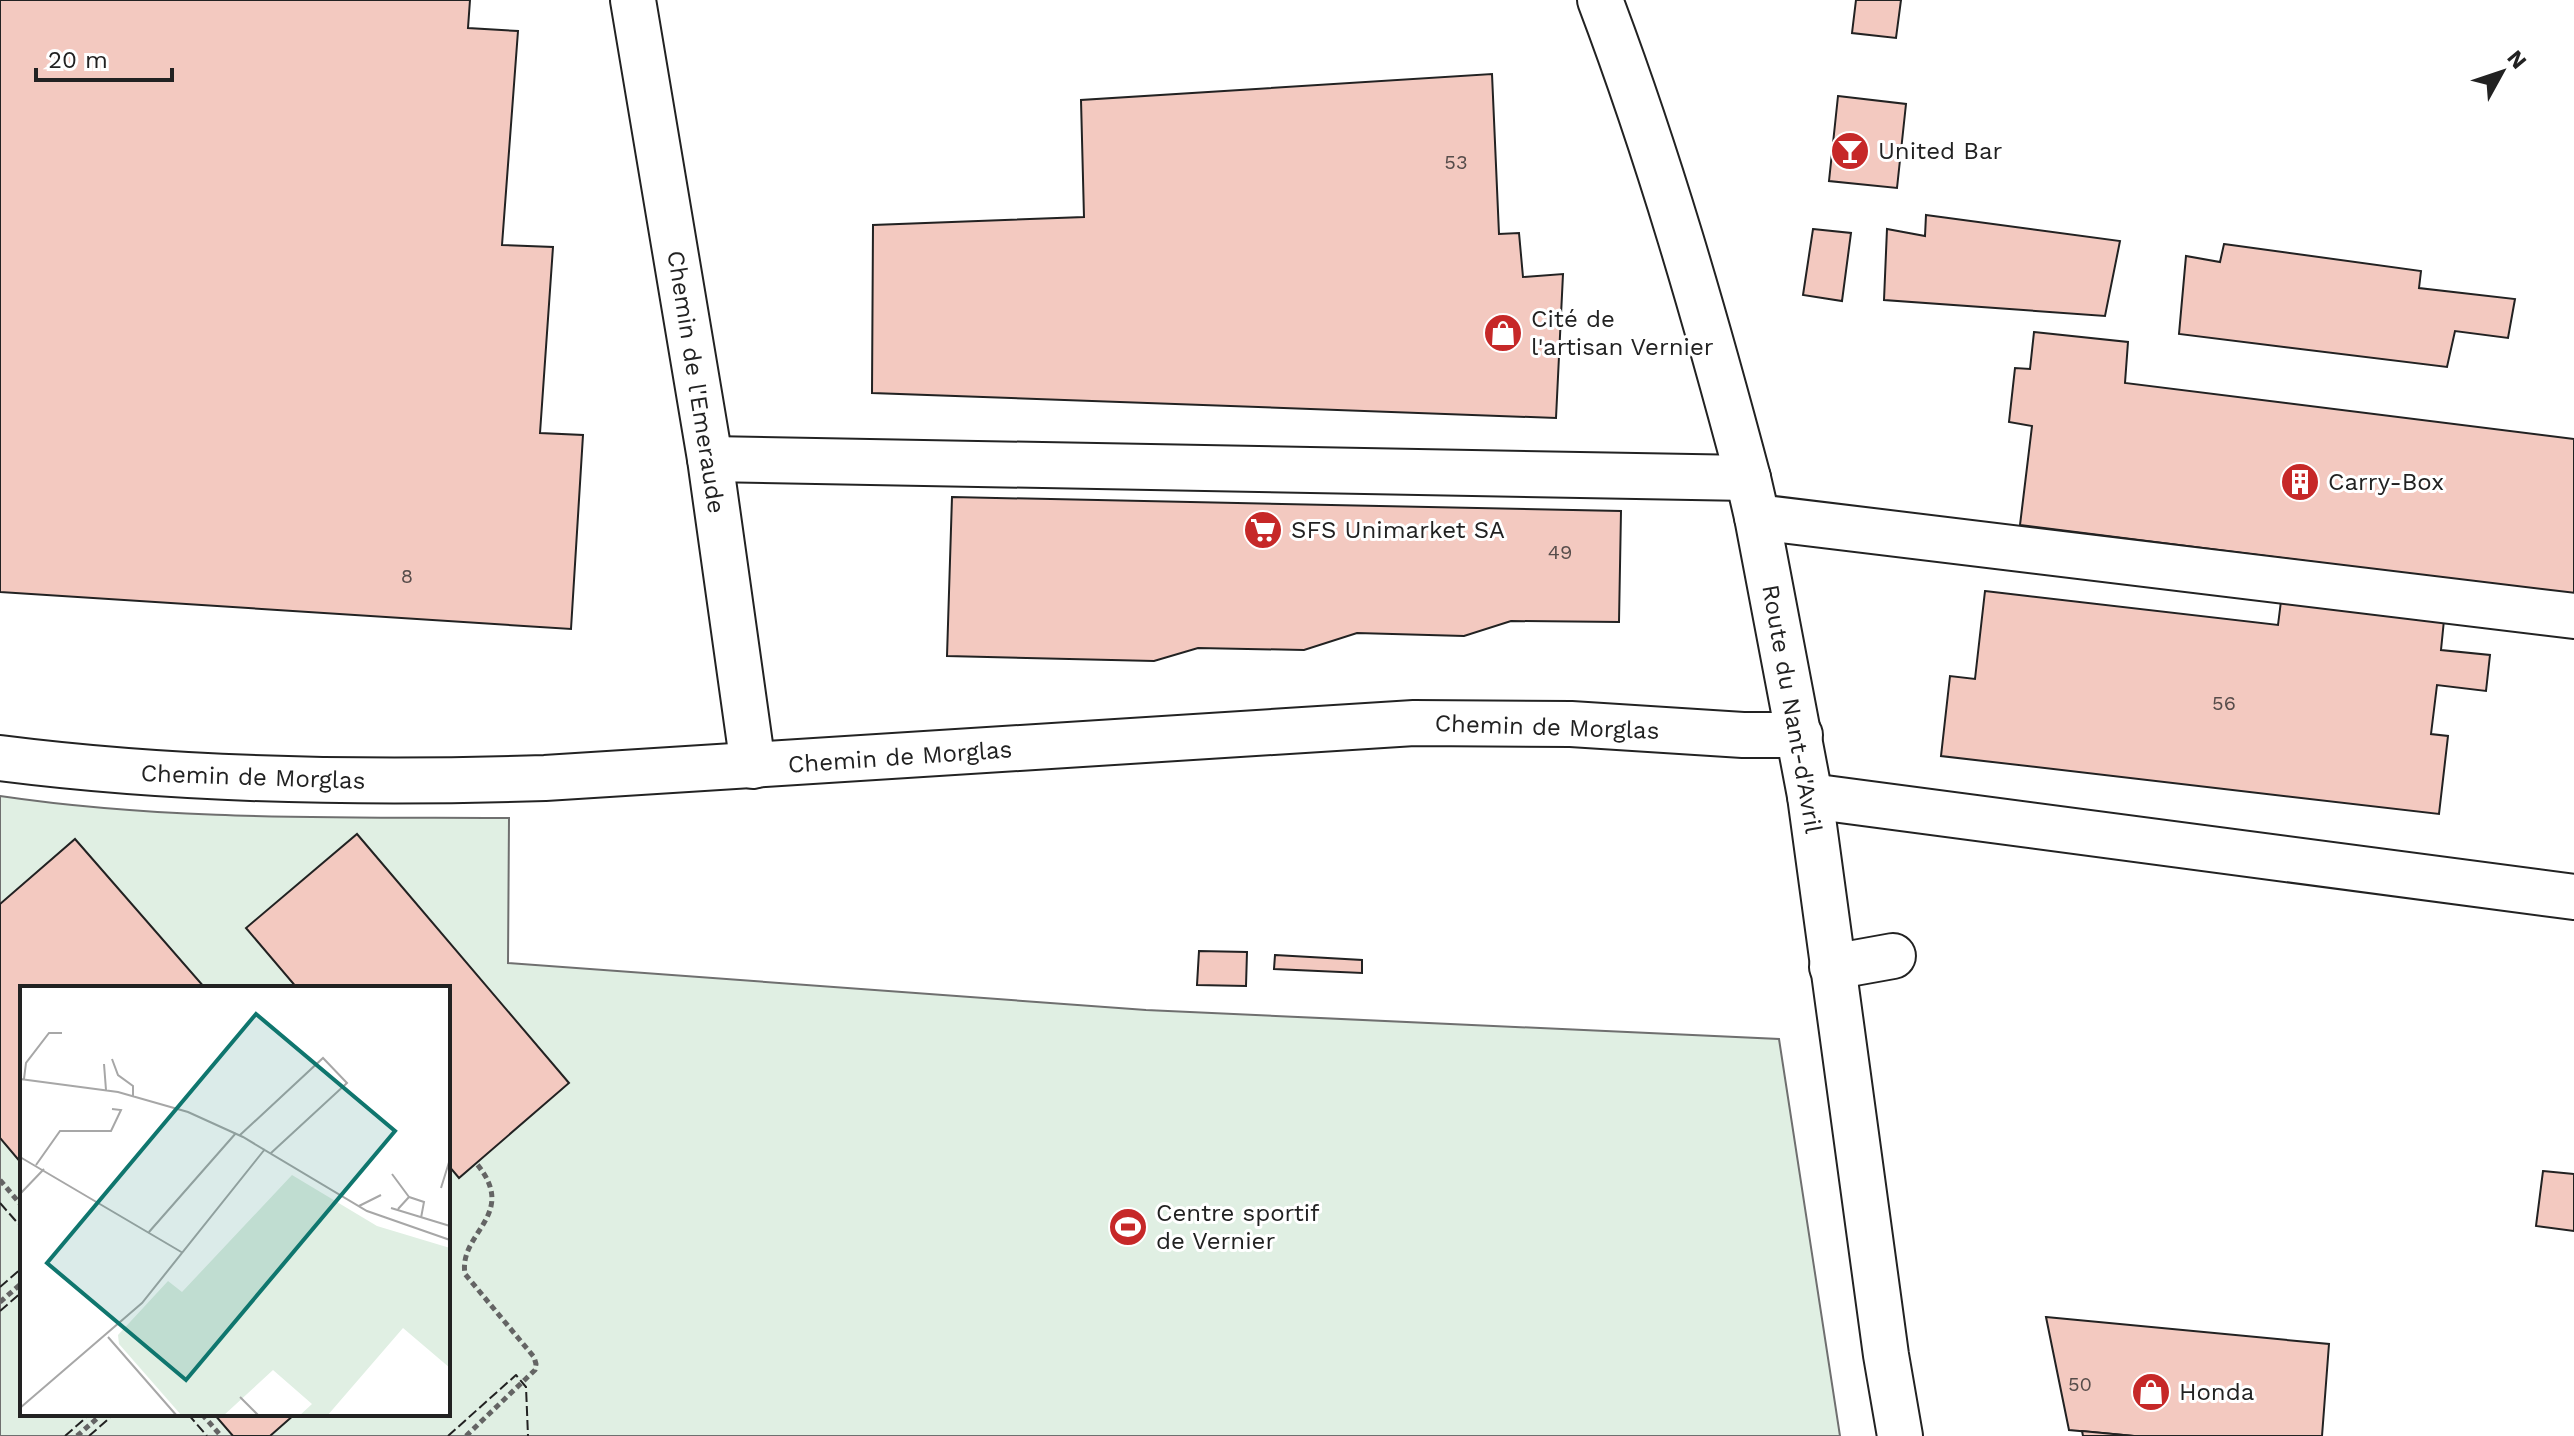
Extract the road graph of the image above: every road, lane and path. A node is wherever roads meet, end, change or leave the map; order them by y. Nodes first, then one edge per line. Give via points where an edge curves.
1 (633, 0) edge
2 (1600, 0) edge
3 (710, 459) junction
4 (1753, 497) junction
5 (2574, 616) edge
6 (2444, 626) dead end
7 (2574, 645) edge
8 (1800, 735) junction
9 (0, 758) edge
10 (753, 766) junction
11 (1810, 796) junction
12 (2574, 897) edge
13 (1893, 956) dead end
14 (1832, 967) junction
15 (476, 1163) dead end
16 (0, 1180) edge
17 (20, 1204) edge
18 (20, 1285) edge
19 (0, 1302) edge
20 (100, 1416) edge
21 (204, 1416) edge
22 (77, 1436) edge
23 (221, 1436) edge
24 (466, 1436) edge
25 (1900, 1436) edge

1 - 3 street, Chemin de l'Emeraude
2 - 4 street, Route du Nant-d'Avril via 1680,234
3 - 4 street
3 - 10 street, Chemin de l'Emeraude
4 - 5 street
4 - 8 street, Route du Nant-d'Avril
6 - 7 street
8 - 10 street, Chemin de Morglas via 1414,723
8 - 11 street, Route du Nant-d'Avril
9 - 10 street, Chemin de Morglas via 241,779 405,783
11 - 12 street
11 - 14 street, Route du Nant-d'Avril
13 - 14 street
14 - 25 street, Route du Nant-d'Avril
15 - 24 path via 488,1177 492,1195 467,1255 465,1274 536,1364
16 - 17 path
18 - 19 path
20 - 22 path
21 - 23 path

